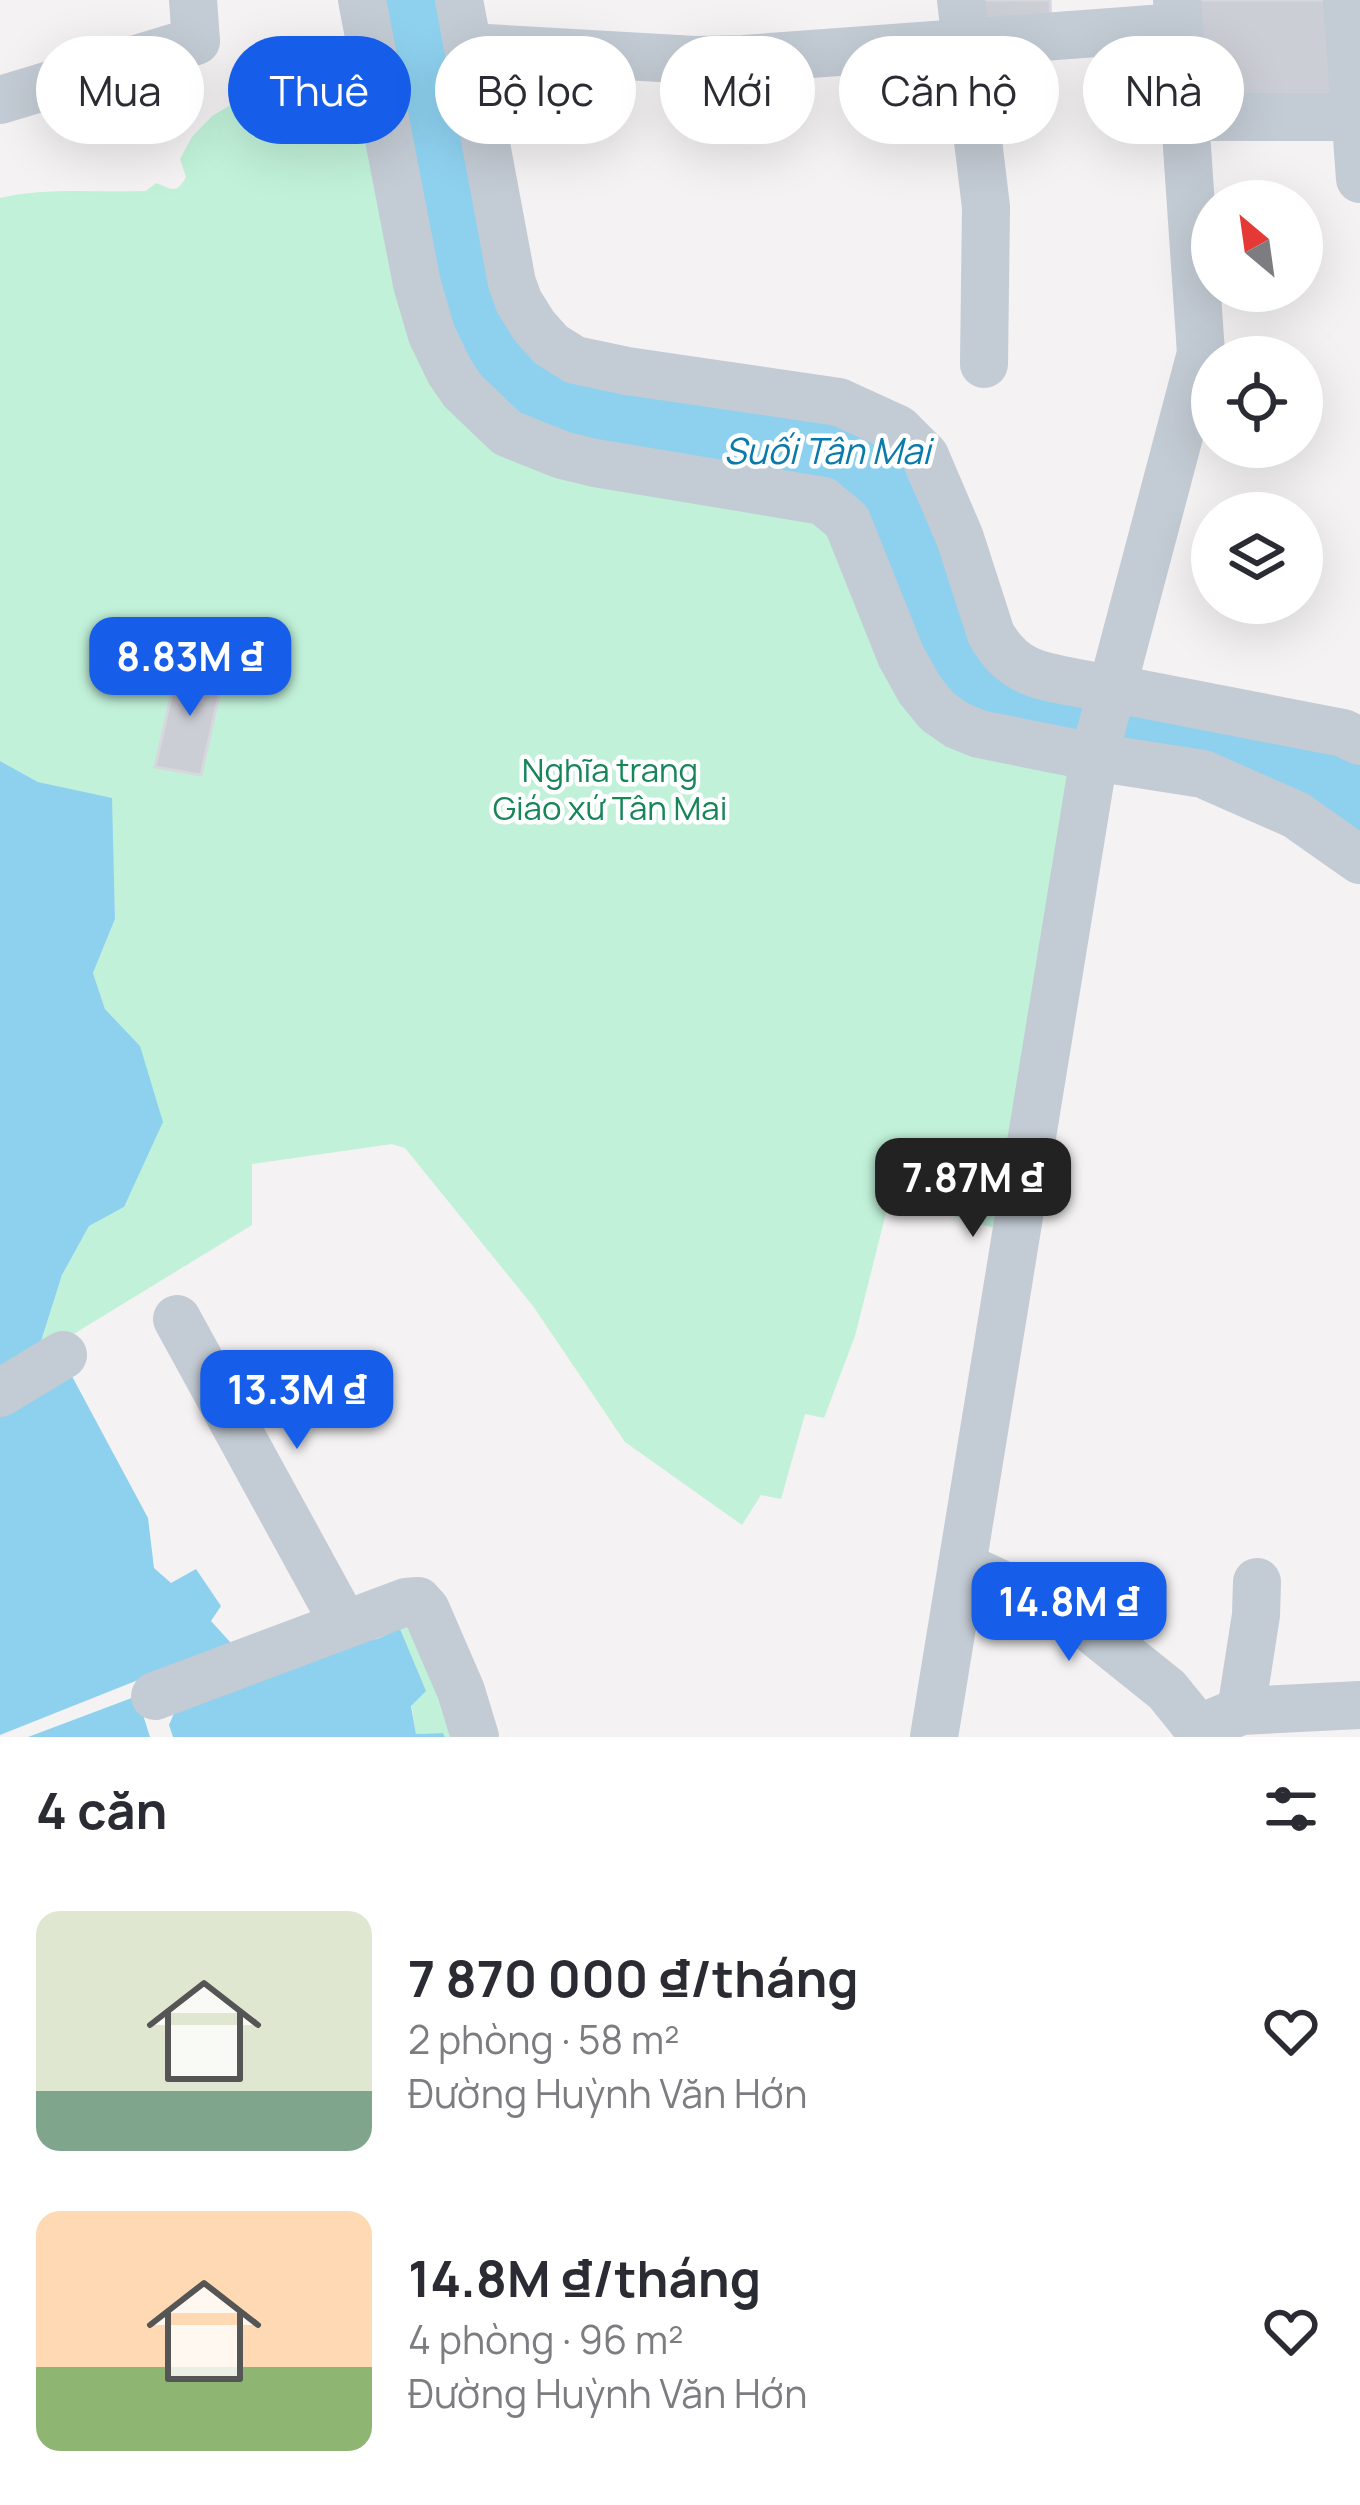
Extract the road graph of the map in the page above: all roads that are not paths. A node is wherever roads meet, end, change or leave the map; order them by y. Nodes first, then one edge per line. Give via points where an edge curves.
1 (193, 0) edge
2 (362, 0) edge
3 (459, 0) edge
4 (1347, 0) edge
5 (1178, 13) edge
6 (963, 21) edge
7 (467, 36) edge
8 (636, 57) edge
9 (1355, 69) edge
10 (0, 100) edge
11 (1244, 117) edge
12 (1354, 117) junction
13 (487, 144) edge
14 (1187, 144) edge
15 (1360, 178) edge
16 (983, 364) dead end
17 (1100, 687) junction
18 (1360, 741) edge
19 (1094, 758) junction
20 (1360, 860) edge
21 (178, 1319) dead end
22 (63, 1355) dead end
23 (0, 1394) edge
24 (962, 1566) junction
25 (1257, 1582) dead end
26 (344, 1624) junction
27 (155, 1696) dead end
28 (1360, 1705) edge
29 (1216, 1726) edge
30 (475, 1737) edge
31 (934, 1737) edge

1 - 10 street via 196,41
2 - 19 street via 422,302 449,373 488,417 530,444 579,459 823,501 847,520 901,656 938,711 979,734
3 - 7 street
4 - 9 street
5 - 6 street
6 - 8 street via 744,59
6 - 16 street via 986,207
9 - 12 street
11 - 12 street
12 - 15 street
13 - 17 street via 512,283 551,345 575,360 627,371 839,402 898,429 925,456 998,647 1030,673
14 - 17 street via 1201,353
17 - 18 street
17 - 19 street
19 - 20 street via 1203,774 1296,815
19 - 24 street
21 - 26 street
22 - 23 street
24 - 29 street via 1081,1621
24 - 31 street
25 - 29 street via 1256,1615
26 - 27 street
26 - 30 street via 418,1601
28 - 29 street

